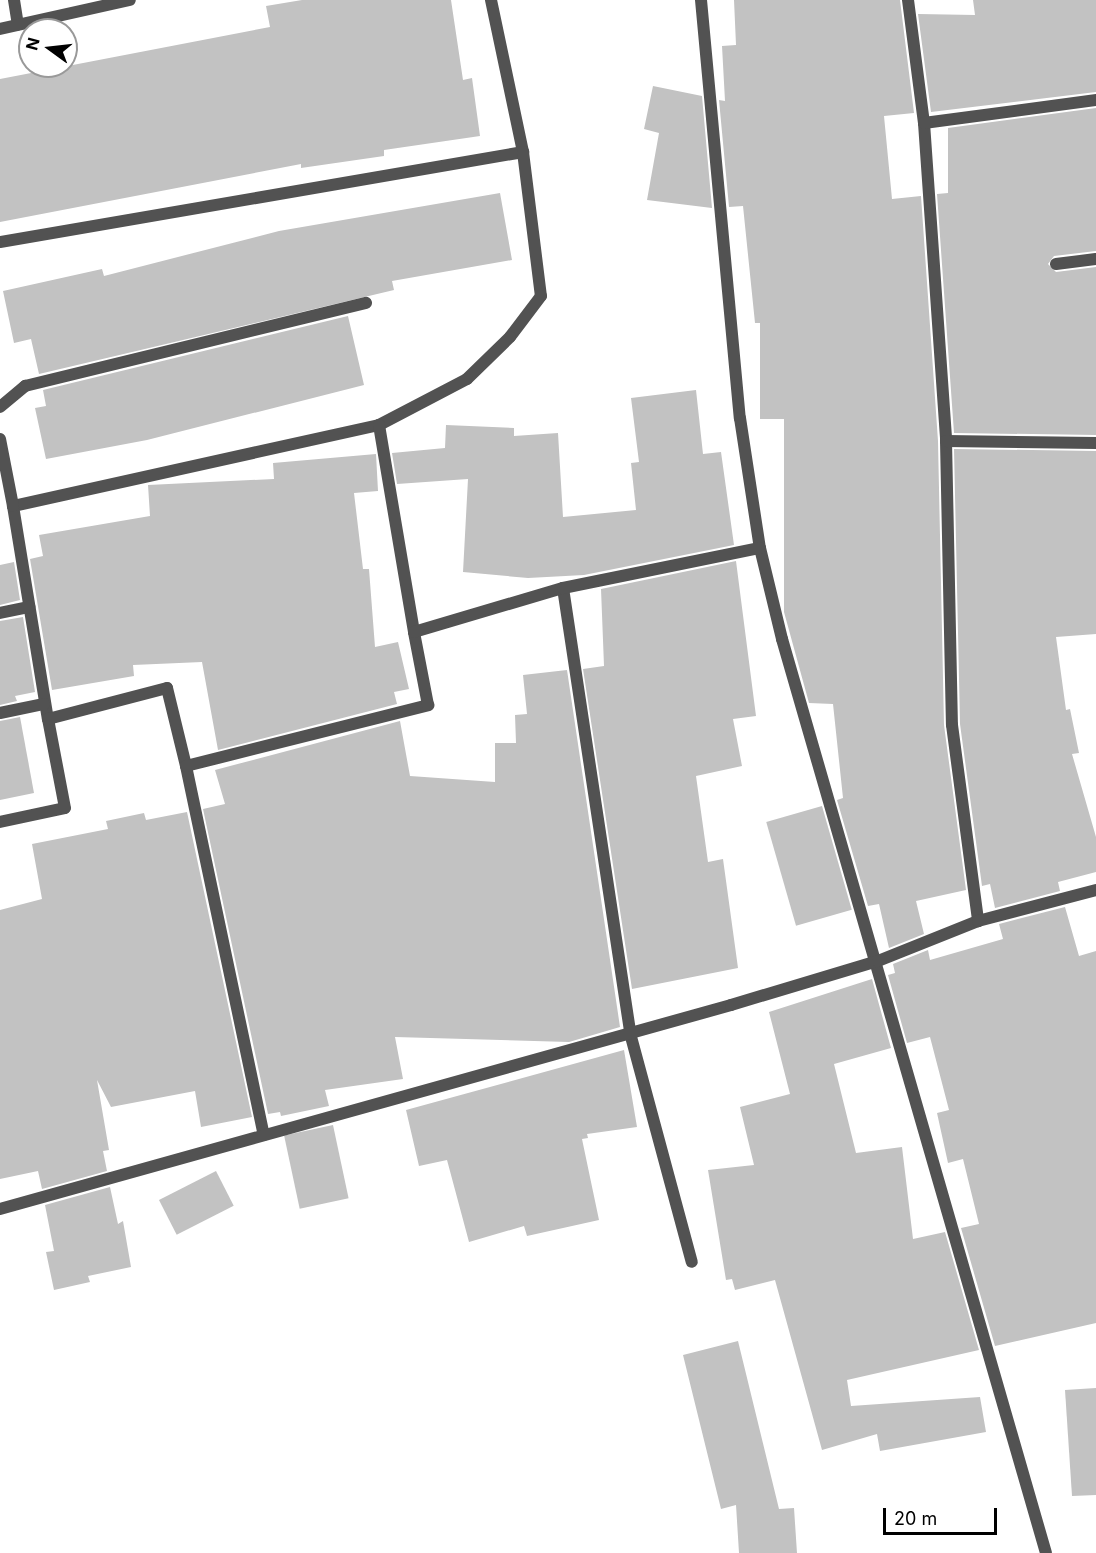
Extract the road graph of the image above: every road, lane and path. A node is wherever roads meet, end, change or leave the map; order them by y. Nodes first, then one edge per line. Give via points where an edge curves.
1 (14, 0) edge
2 (130, 0) edge
3 (491, 0) edge
4 (701, 0) edge
5 (908, 0) edge
6 (49, 18) edge
7 (18, 25) joint
8 (0, 29) edge
9 (1096, 100) edge
10 (924, 123) junction
11 (523, 152) junction
12 (0, 242) edge
13 (1096, 259) edge
14 (1056, 264) dead end
15 (366, 303) dead end
16 (0, 406) edge
17 (379, 425) junction
18 (0, 439) edge
19 (946, 441) junction
20 (1096, 443) edge
21 (13, 506) junction
22 (760, 548) junction
23 (563, 588) junction
24 (29, 607) junction
25 (0, 613) edge
26 (414, 632) junction
27 (44, 704) junction
28 (0, 713) edge
29 (48, 719) junction
30 (186, 766) junction
31 (0, 822) edge
32 (1096, 890) edge
33 (978, 921) junction
34 (878, 961) junction
35 (630, 1033) junction
36 (264, 1135) junction
37 (0, 1209) edge
38 (692, 1262) dead end
39 (1046, 1553) edge

1 - 7 street
2 - 6 street
3 - 11 street
4 - 22 street via 740,418
5 - 10 street
7 - 8 street
9 - 10 street
10 - 19 street
11 - 12 street
11 - 17 street via 541,297 510,337 467,379
13 - 14 street
15 - 16 street via 25,386
17 - 21 street
17 - 26 street
18 - 21 street
19 - 20 street
19 - 33 street via 952,724
21 - 24 street
22 - 23 street
22 - 34 street via 782,639
23 - 26 street
23 - 35 street
24 - 25 street
24 - 27 street
26 - 30 street via 428,705
27 - 28 street
27 - 29 street
29 - 30 street via 167,688
29 - 31 street via 64,808
30 - 36 street
32 - 33 street
33 - 34 street
34 - 35 street
34 - 39 street
35 - 36 street
35 - 38 street
36 - 37 street

